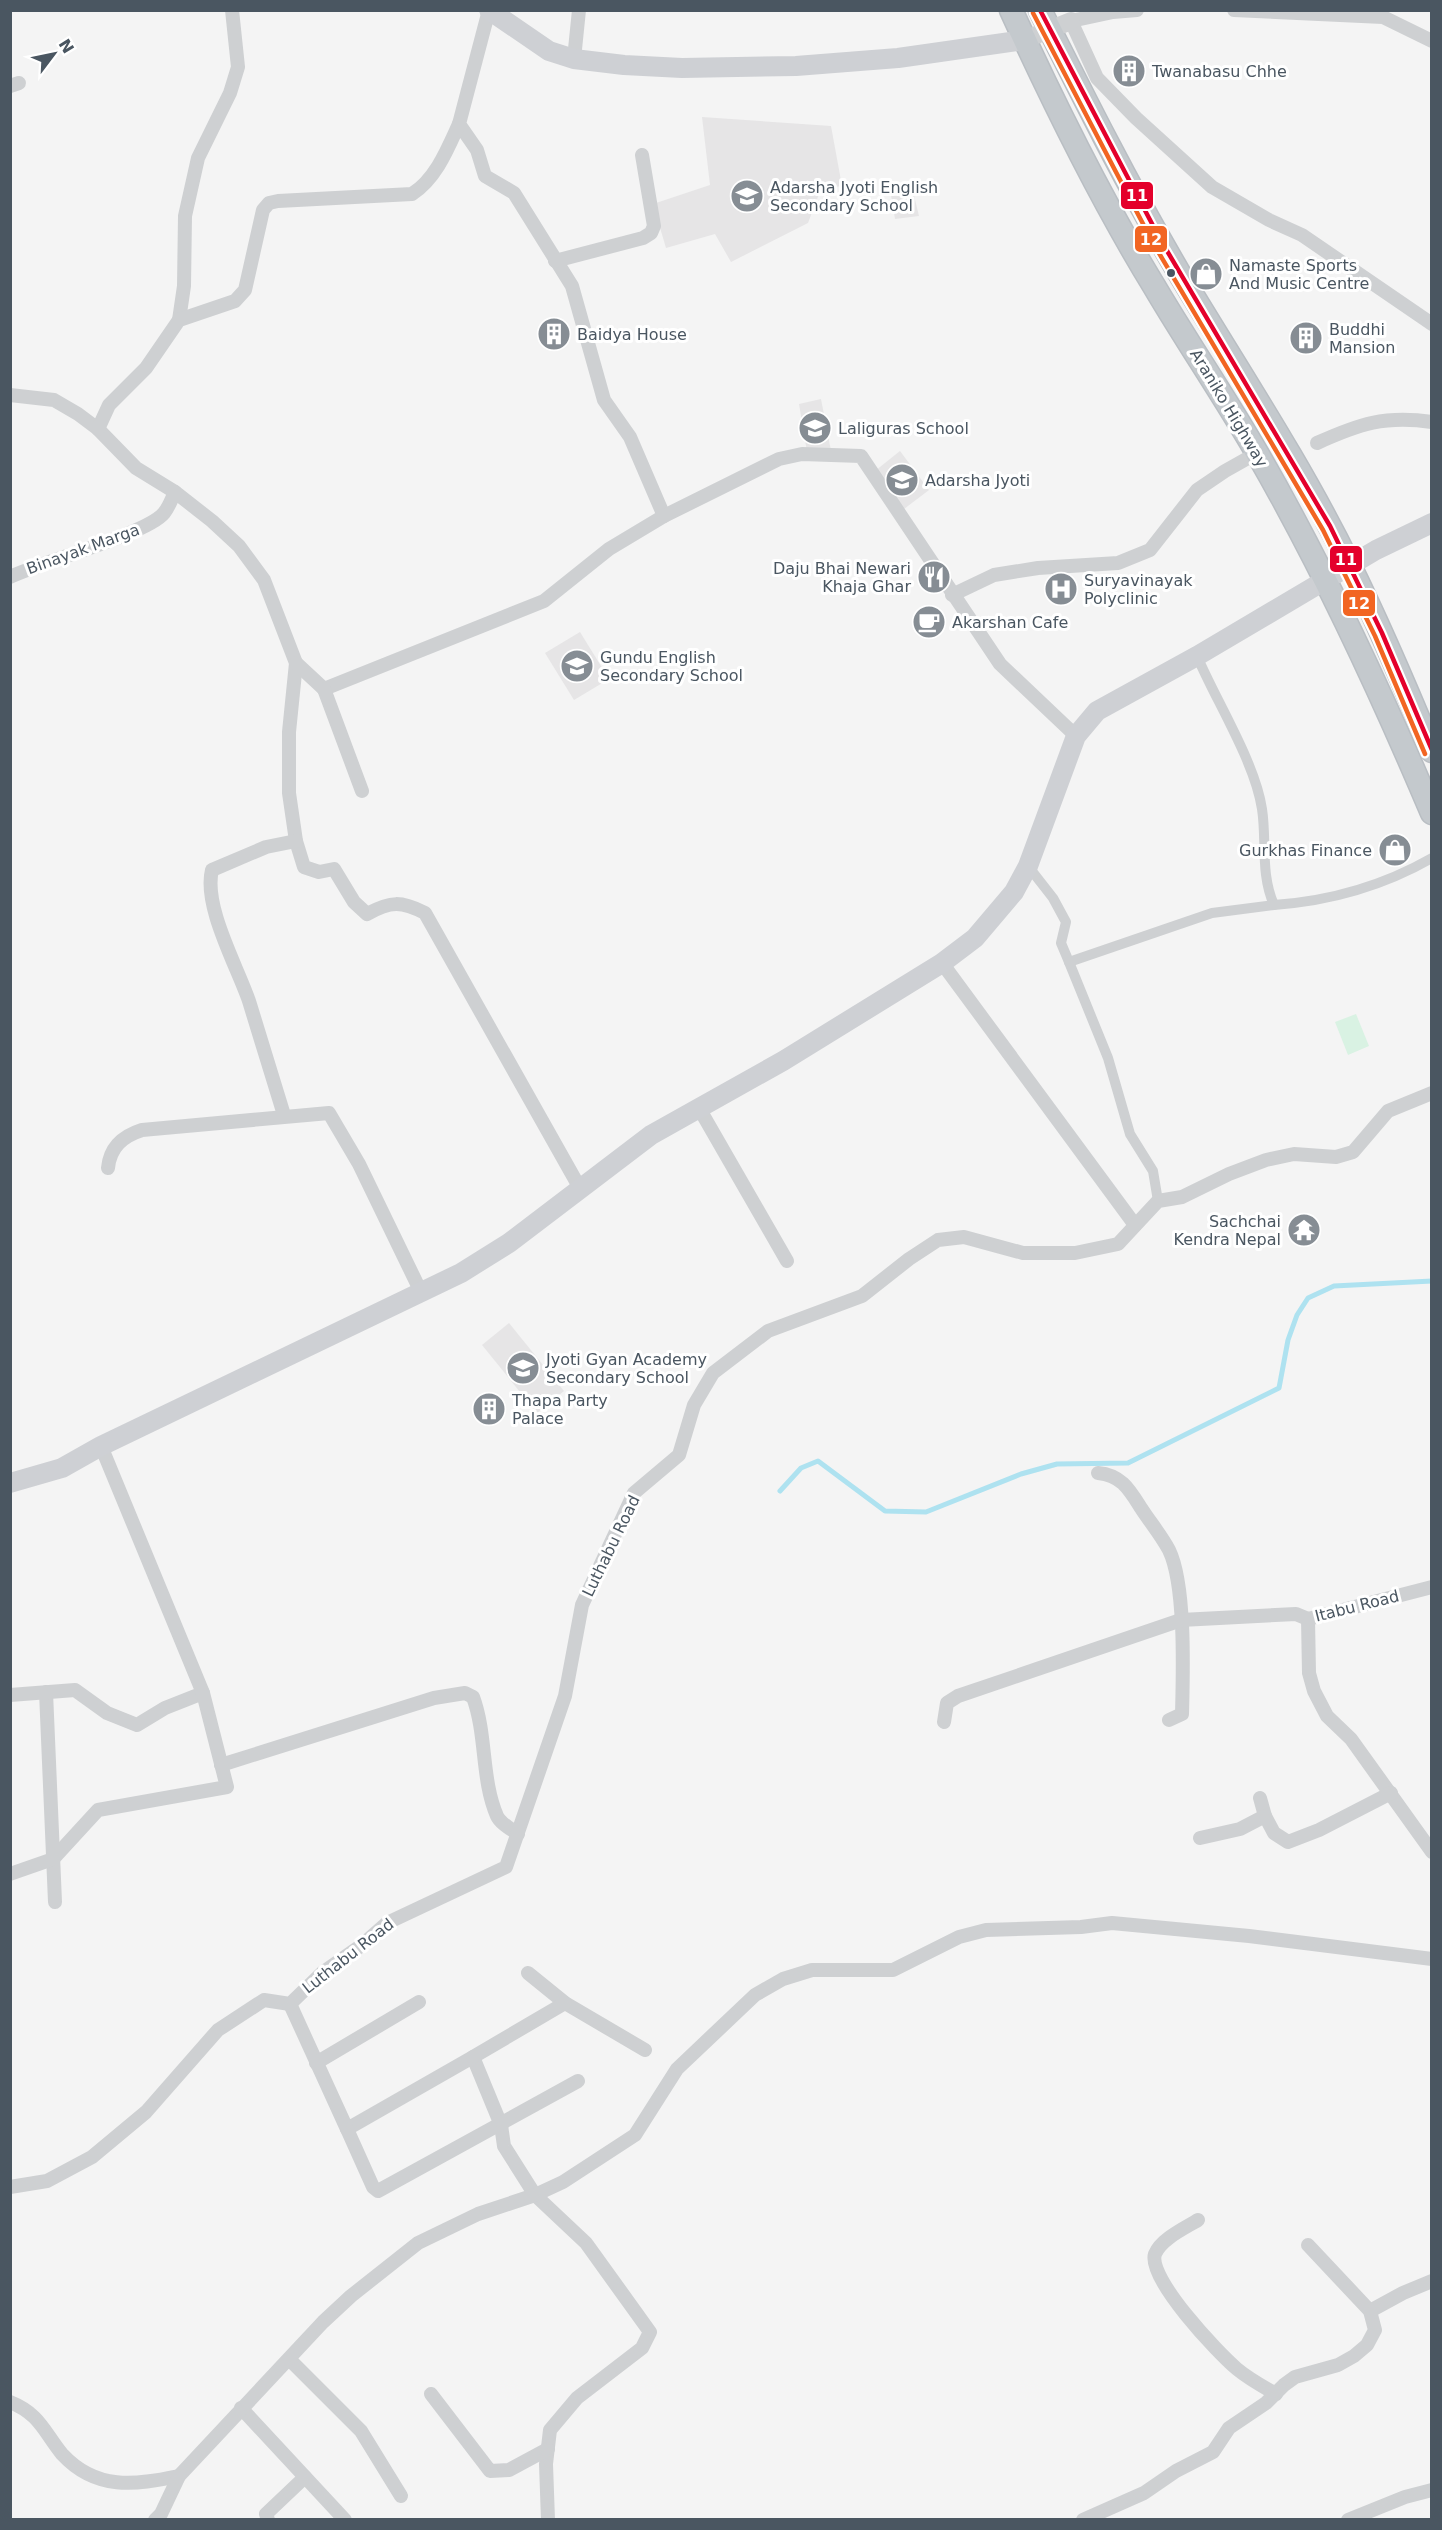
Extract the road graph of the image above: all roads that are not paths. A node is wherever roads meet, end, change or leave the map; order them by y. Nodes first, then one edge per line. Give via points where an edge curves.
1 (232, 10) edge
2 (489, 10) edge
3 (579, 10) edge
4 (1011, 10) edge
5 (1137, 10) edge
6 (1234, 10) edge
7 (1044, 20) edge
8 (1071, 21) junction
9 (1024, 40) junction
10 (1431, 41) edge
11 (574, 59) junction
12 (459, 124) junction
13 (642, 155) dead end
14 (555, 261) junction
15 (179, 320) junction
16 (1431, 324) edge
17 (10, 395) edge
18 (1431, 422) edge
19 (98, 429) junction
20 (1317, 443) dead end
21 (1257, 453) junction
22 (175, 492) junction
23 (664, 516) junction
24 (1431, 523) edge
25 (1349, 565) junction
26 (10, 577) edge
27 (1326, 579) junction
28 (952, 595) junction
29 (1197, 656) junction
30 (296, 663) junction
31 (324, 689) junction
32 (1076, 736) junction
33 (1431, 751) edge
34 (362, 791) dead end
35 (1431, 813) edge
36 (296, 841) junction
37 (1431, 858) edge
38 (1028, 866) junction
39 (1274, 905) junction
40 (1069, 962) junction
41 (942, 963) junction
42 (1431, 1093) edge
43 (699, 1108) junction
44 (284, 1115) junction
45 (108, 1168) dead end
46 (581, 1190) junction
47 (1158, 1201) junction
48 (1136, 1225) junction
49 (787, 1261) dead end
50 (422, 1292) junction
51 (101, 1446) junction
52 (1098, 1473) dead end
53 (10, 1483) edge
54 (1431, 1587) edge
55 (1308, 1619) junction
56 (1181, 1620) junction
57 (46, 1692) junction
58 (203, 1693) junction
59 (10, 1695) edge
60 (1169, 1720) dead end
61 (944, 1722) dead end
62 (221, 1765) junction
63 (1391, 1793) junction
64 (1260, 1798) dead end
65 (1265, 1816) junction
66 (518, 1834) junction
67 (1200, 1838) dead end
68 (1431, 1852) edge
69 (53, 1859) junction
70 (10, 1874) edge
71 (55, 1902) dead end
72 (1431, 1959) edge
73 (528, 1973) dead end
74 (419, 2002) dead end
75 (565, 2003) junction
76 (290, 2004) junction
77 (645, 2050) dead end
78 (473, 2057) junction
79 (316, 2063) junction
80 (578, 2081) dead end
81 (501, 2125) junction
82 (347, 2129) junction
83 (10, 2187) edge
84 (535, 2195) junction
85 (1198, 2220) dead end
86 (1308, 2245) dead end
87 (1431, 2281) edge
88 (1370, 2311) junction
89 (290, 2360) junction
90 (431, 2394) dead end
91 (1276, 2394) junction
92 (10, 2402) edge
93 (241, 2408) junction
94 (548, 2449) junction
95 (179, 2476) junction
96 (305, 2477) junction
97 (1431, 2490) edge
98 (400, 2496) dead end
99 (155, 2520) edge
100 (268, 2520) edge
101 (345, 2520) edge
102 (548, 2520) edge
103 (1083, 2520) edge
104 (1348, 2520) edge

1 - 15 street via 238,68 198,158 184,216 184,286
2 - 11 main road via 549,51
2 - 12 street
3 - 11 street
4 - 9 highway, Araniko Highway
5 - 8 street
6 - 10 street via 1383,17
7 - 8 street
7 - 9 street
7 - 25 highway, Araniko Highway via 1151,222 1294,462
8 - 16 street via 1097,78 1212,187 1302,235
9 - 11 main road via 897,58 796,66 682,68
9 - 21 highway, Araniko Highway via 1136,254
12 - 14 street via 477,150 485,176 514,193
12 - 15 street via 442,161 412,194 269,203 263,210 245,290 235,301
13 - 14 street via 654,226 651,233
14 - 23 street via 572,286 604,400 630,437
15 - 19 street via 146,368 109,405
17 - 19 street via 54,400
18 - 20 street via 1405,418 1358,424
19 - 22 street via 136,468
21 - 27 highway, Araniko Highway
21 - 28 street via 1197,490 1150,550 1118,563 994,575
22 - 26 street, Binayak Marga via 164,513 142,528
22 - 30 street via 239,546 264,580
23 - 28 street via 779,459 802,454 861,456
23 - 31 street via 609,549 544,601
24 - 25 main road
25 - 27 main road
25 - 33 highway, Araniko Highway
27 - 29 main road
27 - 35 highway, Araniko Highway via 1380,691
28 - 32 street via 1000,664
29 - 32 main road via 1097,711
29 - 39 street via 1251,772 1259,799 1265,874
30 - 31 street
30 - 36 street via 288,761
31 - 34 street
32 - 38 main road
36 - 44 street via 266,847 212,870 209,881
36 - 46 street via 304,867 319,872 334,868 354,902 368,914 384,905 406,904 424,913
37 - 39 street via 1398,878 1332,897
38 - 40 street via 1066,922 1061,943
38 - 41 main road via 997,914 975,938
39 - 40 street via 1212,913
40 - 47 street via 1107,1058 1130,1134 1153,1171
41 - 43 main road
41 - 48 street
42 - 47 street via 1388,1111 1353,1152 1336,1157 1294,1155 1266,1160 1182,1197
43 - 46 main road via 651,1135
43 - 49 street
44 - 45 street via 142,1130 117,1144
44 - 50 street via 330,1113
46 - 50 main road via 509,1243
47 - 48 street, Luthabu Road
48 - 66 street, Luthabu Road via 1118,1244 1075,1253 1023,1253 964,1237 938,1240 862,1296 768,1331 713,1373 694,1405 679,1455 634,1493 582,1605 565,1696
50 - 51 main road
51 - 53 main road via 62,1468
51 - 58 street
52 - 56 street via 1123,1481 1170,1552
54 - 55 street, Itabu Road
55 - 56 street via 1296,1614
55 - 63 street, Itabu Road via 1309,1673 1314,1691 1327,1716 1351,1739
56 - 60 street via 1182,1714
56 - 61 street via 958,1696 947,1702
57 - 58 street via 75,1690 107,1713 137,1725 165,1708
57 - 59 street
57 - 69 street
58 - 62 street
62 - 66 street via 425,1701 465,1693 473,1697 480,1715 498,1817
62 - 69 street via 227,1786 98,1810
63 - 65 street via 1288,1842 1274,1833
63 - 68 street, Itabu Road
64 - 65 street
65 - 67 street via 1240,1829
66 - 76 street, Luthabu Road via 506,1867 387,1923 322,1973
69 - 70 street
69 - 71 street
72 - 84 street via 1112,1923 986,1930 959,1937 892,1970 812,1970 783,1979 755,1995 677,2069 634,2135 563,2182
73 - 75 street
74 - 79 street
75 - 77 street
75 - 78 street
76 - 79 street
76 - 83 street, Luthabu Road via 264,2000 218,2030 146,2112 92,2157 47,2181
78 - 81 street
78 - 82 street
79 - 82 street
80 - 81 street
81 - 82 street via 378,2191
81 - 84 street via 504,2146
84 - 89 street via 478,2214 418,2243 351,2296
84 - 94 street via 586,2243 650,2332 642,2348 577,2398 550,2430
85 - 91 street via 1159,2247 1154,2256 1155,2267 1173,2297 1221,2355
86 - 88 street
87 - 88 street
88 - 91 street via 1375,2330 1367,2345 1338,2365 1295,2377
89 - 93 street
89 - 98 street via 361,2431
90 - 94 street via 490,2471 509,2470
91 - 103 street via 1229,2428 1214,2452 1144,2493
92 - 95 street via 23,2407 46,2429 63,2454 101,2481 135,2485
93 - 95 street
93 - 96 street
94 - 102 street
95 - 99 street
96 - 100 street via 266,2514
96 - 101 street
97 - 104 street via 1405,2496

